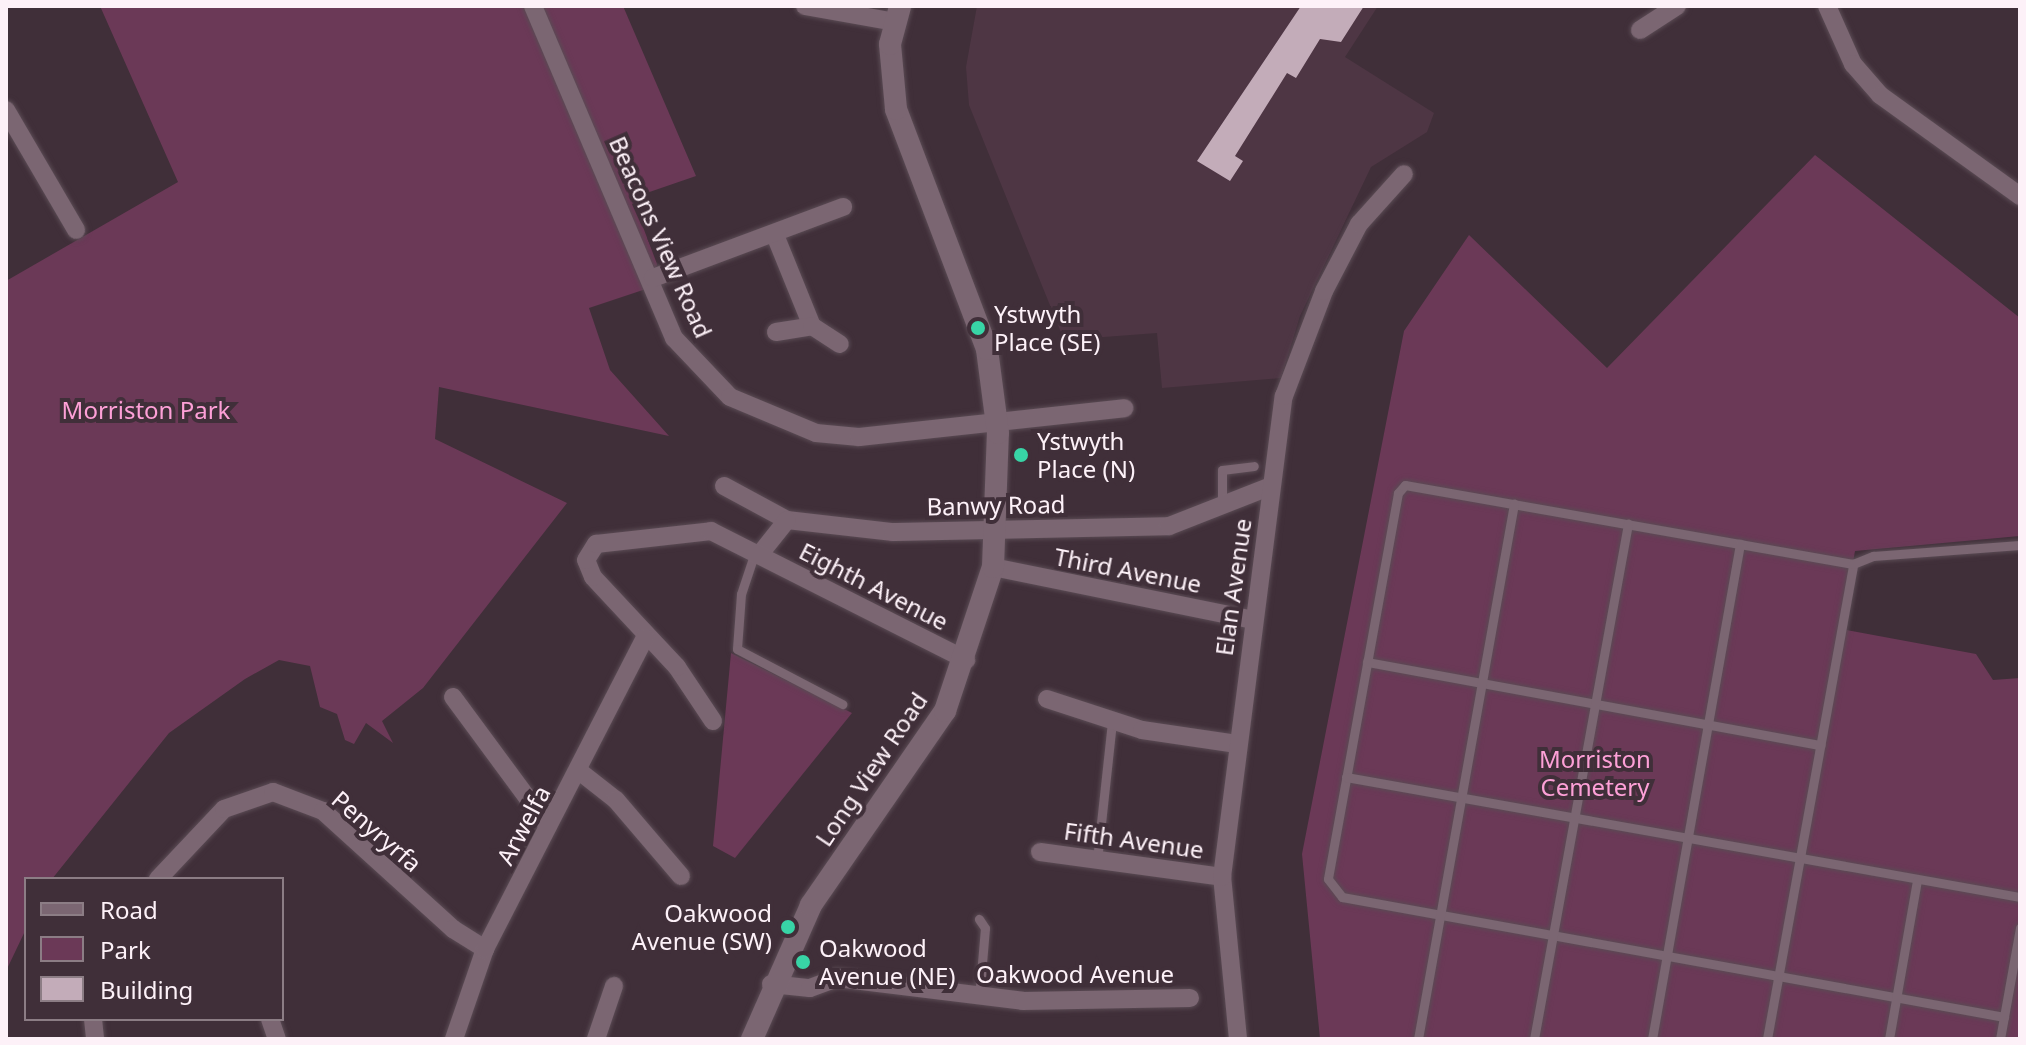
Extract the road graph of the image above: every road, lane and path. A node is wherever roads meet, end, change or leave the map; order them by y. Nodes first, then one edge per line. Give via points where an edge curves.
1 (533, 6) edge
2 (805, 6) edge
3 (1677, 6) edge
4 (1827, 6) edge
5 (898, 14) edge
6 (1640, 30) dead end
7 (6, 110) edge
8 (1404, 174) dead end
9 (2020, 196) edge
10 (843, 207) dead end
11 (76, 230) dead end
12 (775, 235) junction
13 (653, 278) junction
14 (812, 326) junction
15 (776, 332) dead end
16 (840, 344) dead end
17 (1124, 408) dead end
18 (997, 420) junction
19 (1254, 466) dead end
20 (724, 486) dead end
21 (1271, 486) junction
22 (1514, 504) junction
23 (1222, 505) junction
24 (787, 520) junction
25 (1628, 524) junction
26 (995, 529) junction
27 (1740, 544) junction
28 (2020, 545) edge
29 (758, 553) junction
30 (1853, 564) junction
31 (993, 567) junction
32 (1253, 620) junction
33 (645, 638) junction
34 (966, 660) junction
35 (1367, 662) junction
36 (1482, 683) junction
37 (453, 697) dead end
38 (1047, 699) dead end
39 (842, 704) dead end
40 (1596, 704) junction
41 (713, 721) dead end
42 (1112, 722) junction
43 (1708, 725) junction
44 (1237, 744) junction
45 (1820, 745) junction
46 (579, 771) junction
47 (1346, 777) junction
48 (1461, 799) junction
49 (1575, 819) junction
50 (548, 826) junction
51 (1688, 840) junction
52 (1040, 852) dead end
53 (1097, 860) junction
54 (1799, 860) junction
55 (681, 876) dead end
56 (160, 877) edge
57 (1222, 877) junction
58 (1917, 880) junction
59 (2020, 897) edge
60 (1440, 914) junction
61 (979, 919) dead end
62 (2020, 928) edge
63 (1555, 935) junction
64 (485, 949) junction
65 (1667, 956) junction
66 (1778, 976) junction
67 (771, 984) junction
68 (614, 986) dead end
69 (1896, 997) junction
70 (979, 998) junction
71 (1190, 998) dead end
72 (2004, 1017) junction
73 (454, 1039) edge
74 (596, 1039) edge
75 (752, 1039) edge
76 (1238, 1039) edge
77 (1418, 1039) edge
78 (1534, 1039) edge
79 (1652, 1039) edge
80 (1767, 1039) edge
81 (1889, 1039) edge
82 (2000, 1039) edge

1 - 13 street, Beacons View Road
2 - 5 street
3 - 6 street
4 - 9 street via 1853,64 1880,95
5 - 18 street, Long View Road via 896,109 987,349
7 - 11 street
8 - 21 street, Elan Avenue via 1359,224 1324,291 1284,396
10 - 12 street
12 - 13 street
12 - 14 street
13 - 18 street, Beacons View Road via 674,338 696,368 773,418 816,433 859,437
14 - 15 street
14 - 16 street
17 - 18 street, Beacons View Road
18 - 26 street, Long View Road
19 - 23 lane via 1222,470
20 - 24 street, Banwy Road
21 - 23 street, Banwy Road
21 - 32 street, Elan Avenue
22 - 25 lane
22 - 35 lane via 1405,485 1398,493
22 - 36 lane
23 - 26 street, Banwy Road via 1169,526
24 - 26 street, Banwy Road via 893,532
24 - 29 street
25 - 27 lane
25 - 40 lane
26 - 31 street, Long View Road
27 - 30 lane
27 - 43 lane
28 - 30 lane via 1873,556
29 - 33 street, Eighth Avenue via 711,531 596,544 586,560 593,577
29 - 34 street, Eighth Avenue
29 - 39 lane via 741,594 737,649
30 - 45 lane
31 - 32 street, Third Avenue
31 - 34 street, Long View Road
32 - 44 street, Elan Avenue
33 - 41 street via 677,667
33 - 46 street, Arwelfa
34 - 67 street, Long View Road via 945,711 811,905
35 - 36 lane
35 - 47 lane
36 - 40 lane
36 - 48 lane
37 - 50 street
38 - 42 street
40 - 43 lane
40 - 49 lane
42 - 44 street
42 - 53 lane
43 - 45 lane
43 - 51 lane
44 - 57 street, Elan Avenue
45 - 54 lane
46 - 50 street, Arwelfa
46 - 55 street via 616,800
47 - 48 lane
47 - 60 lane via 1328,879 1342,897
48 - 49 lane
48 - 60 lane
49 - 51 lane
49 - 63 lane
50 - 64 street, Arwelfa
51 - 54 lane
51 - 65 lane
52 - 53 street, Fifth Avenue
53 - 57 street, Fifth Avenue
54 - 58 lane
54 - 66 lane
56 - 64 street, Penyryrfa via 224,809 273,792 323,811 453,929
57 - 76 street, Elan Avenue
58 - 59 lane
58 - 69 lane
60 - 63 lane
60 - 77 lane
61 - 70 lane via 985,928
62 - 72 lane
63 - 65 lane
63 - 78 lane
64 - 73 street, Arwelfa
65 - 66 lane
65 - 79 lane
66 - 69 lane
66 - 80 lane
67 - 70 street, Oakwood Avenue via 810,988 837,978
67 - 75 street, Long View Road
68 - 74 street
69 - 72 lane
69 - 81 lane
70 - 71 street, Oakwood Avenue
72 - 82 lane

